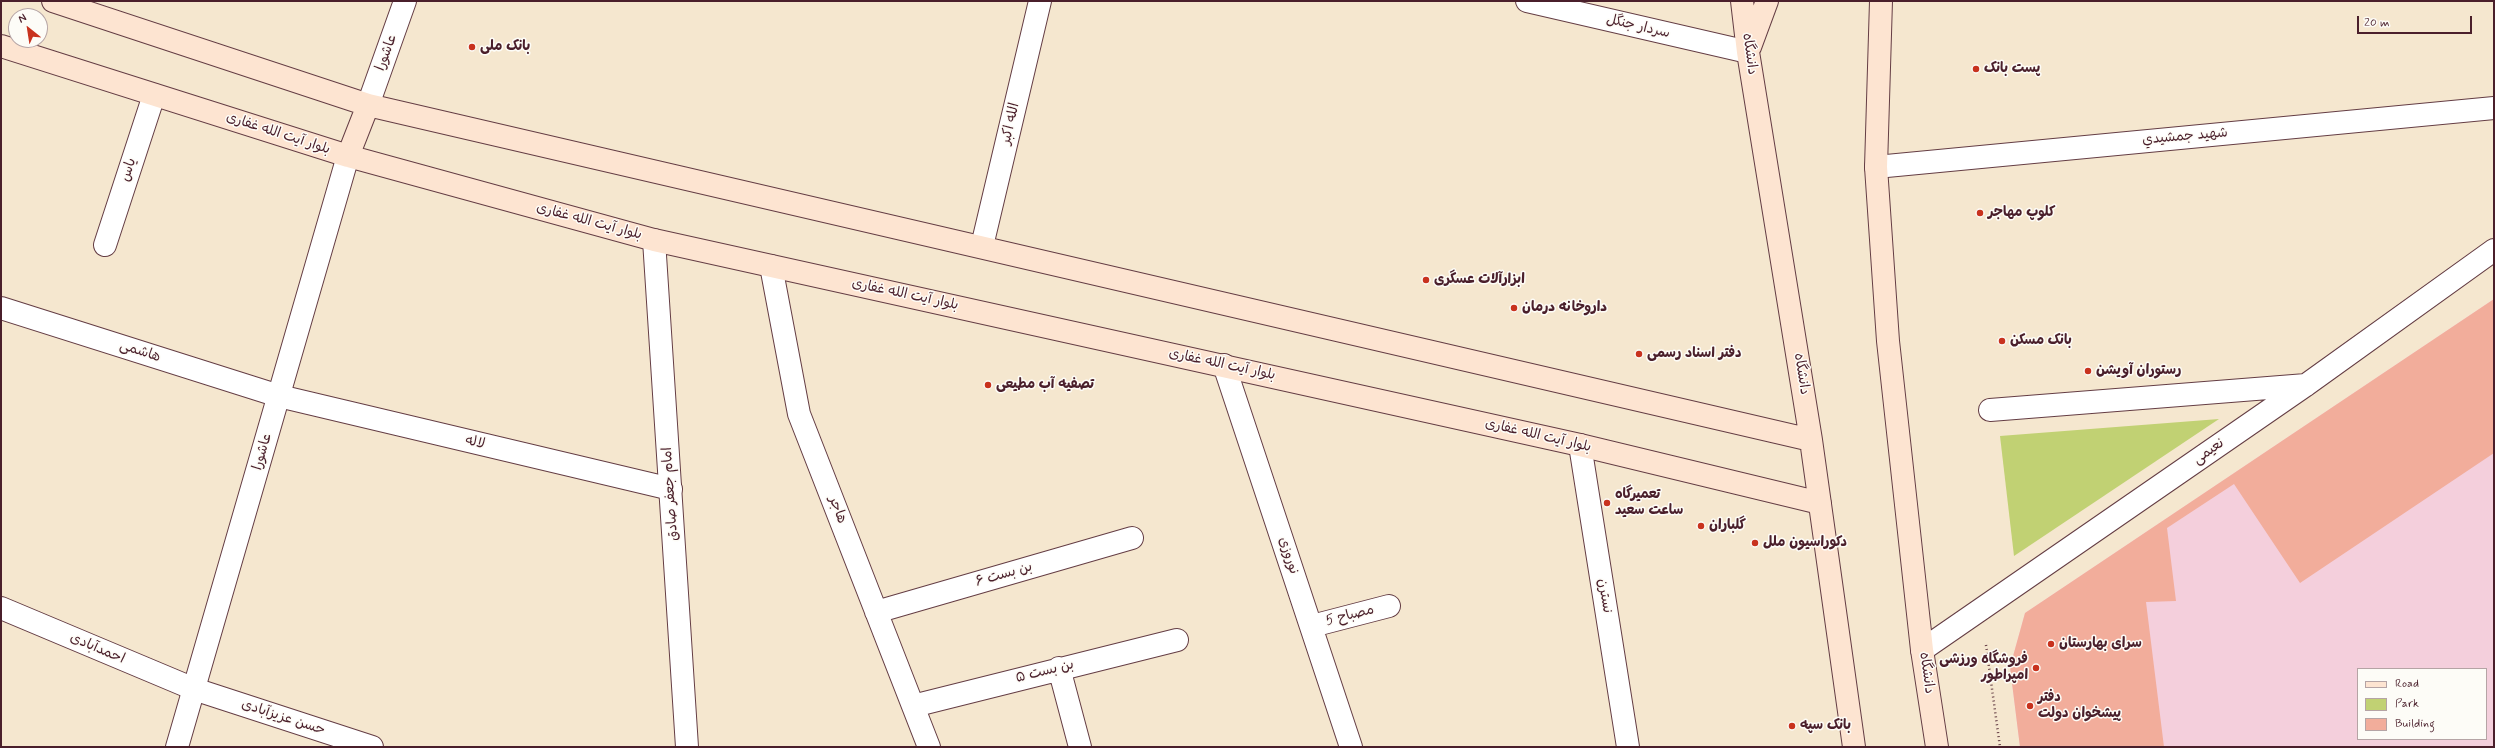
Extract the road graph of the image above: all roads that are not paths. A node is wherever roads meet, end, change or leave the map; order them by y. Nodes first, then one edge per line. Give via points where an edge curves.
1 (53, 1) edge
2 (405, 1) edge
3 (1040, 1) edge
4 (1527, 1) edge
5 (1742, 1) edge
6 (1767, 1) edge
7 (1881, 1) edge
8 (1, 46) edge
9 (1748, 52) junction
10 (154, 95) junction
11 (368, 105) junction
12 (2494, 108) edge
13 (348, 156) junction
14 (1876, 167) junction
15 (654, 240) junction
16 (105, 245) dead end
17 (982, 246) junction
18 (2494, 250) edge
19 (771, 266) junction
20 (1, 308) edge
21 (1224, 365) junction
22 (2306, 385) junction
23 (279, 396) junction
24 (1990, 410) dead end
25 (1811, 440) junction
26 (1580, 445) junction
27 (671, 489) junction
28 (1820, 503) junction
29 (1132, 538) dead end
30 (1389, 606) dead end
31 (1, 608) edge
32 (876, 612) junction
33 (1312, 626) junction
34 (1177, 640) dead end
35 (1922, 650) junction
36 (1059, 668) junction
37 (194, 689) junction
38 (913, 706) junction
39 (177, 747) edge
40 (372, 747) edge
41 (687, 747) edge
42 (929, 747) edge
43 (1080, 747) edge
44 (1352, 747) edge
45 (1628, 747) edge
46 (1854, 747) edge
47 (1937, 747) edge

1 - 11 main road
2 - 11 street, عاشورا
3 - 17 street, الله اکبر
4 - 9 street, سردار جنگل
5 - 9 main road, دانشگاه
6 - 9 main road
7 - 14 main road, دانشگاه
8 - 10 main road, بلوار آیت الله غفاری
9 - 25 main road, دانشگاه
10 - 13 main road, بلوار آیت الله غفاری
10 - 16 street, یاس
11 - 13 main road
11 - 17 main road
12 - 14 street, شهيد جمشيدي
13 - 15 main road, بلوار آیت الله غفاری
13 - 23 street, عاشورا
14 - 35 main road, دانشگاه via 1888,341
15 - 19 main road, بلوار آیت الله غفاری
15 - 27 street, امام جعفر صادق
17 - 25 main road
18 - 22 street, نعیمی
19 - 21 main road, بلوار آیت الله غفاری
19 - 32 street, هاجر via 799,414
20 - 23 street, هاشمی
21 - 26 main road, بلوار آیت الله غفاری
21 - 33 street, نوروزی
22 - 24 street
22 - 35 street, نعیمی
23 - 27 street, لاله
23 - 37 street, عاشورا
25 - 28 main road, دانشگاه
26 - 28 main road, بلوار آیت الله غفاری
26 - 45 street, نسترن
27 - 41 street, امام جعفر صادق
28 - 46 main road, دانشگاه
29 - 32 street, بن بست ۶
30 - 33 street, مصباح 5
31 - 37 street, احمدآبادی
32 - 38 street, هاجر
33 - 44 street, نوروزی
34 - 36 street, بن بست ۵
35 - 47 main road, دانشگاه
36 - 38 street, بن بست ۵
36 - 43 street
37 - 39 street, عاشورا
37 - 40 street, حسن عزیزآبادی
38 - 42 street, هاجر

